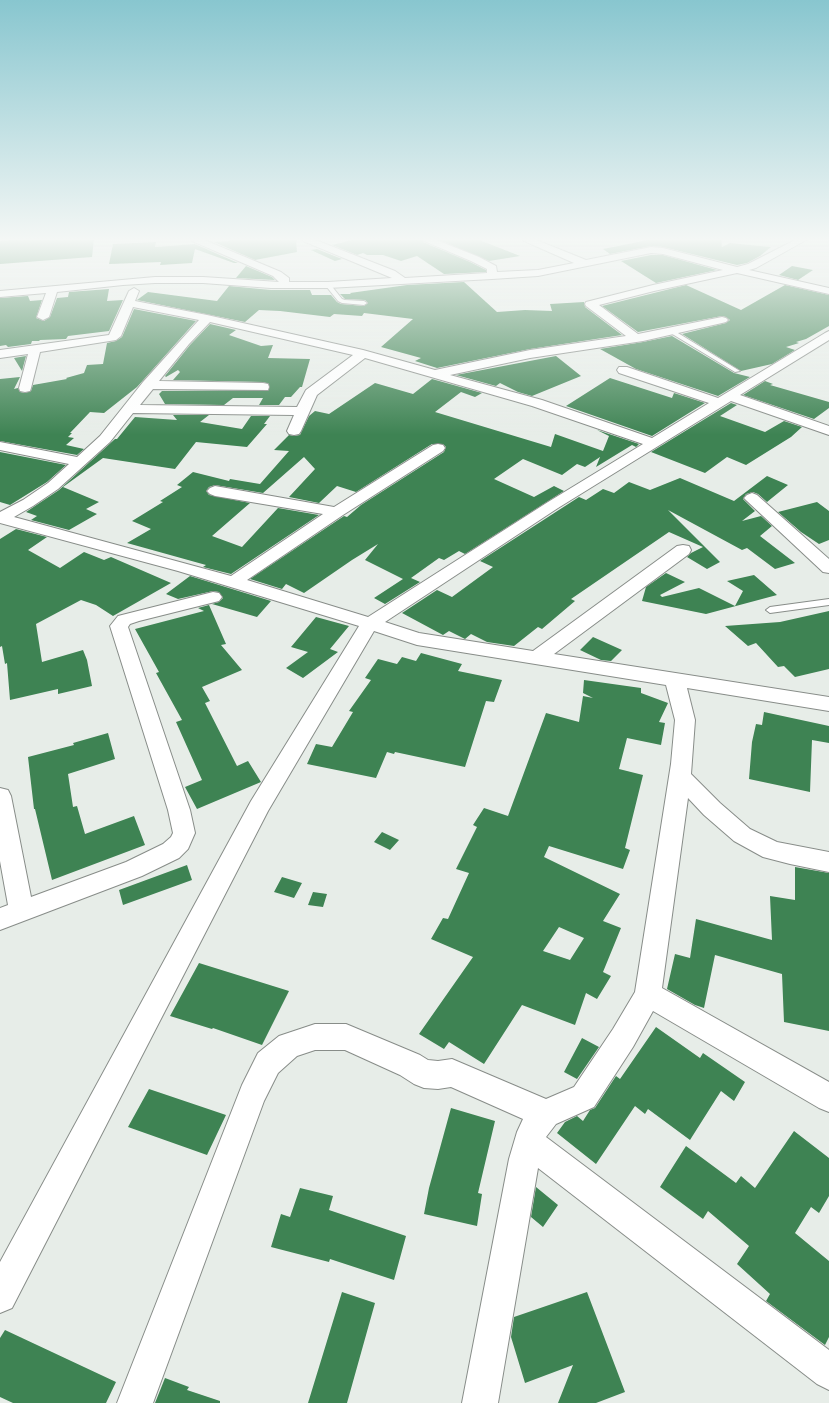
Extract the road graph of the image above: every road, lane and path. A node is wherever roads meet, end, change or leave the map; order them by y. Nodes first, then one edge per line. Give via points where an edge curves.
1 (47, 304) edge
2 (128, 304) edge
3 (137, 304) edge
4 (591, 304) edge
5 (43, 317) dead end
6 (207, 318) junction
7 (722, 320) dead end
8 (671, 331) junction
9 (829, 335) edge
10 (636, 338) junction
11 (35, 348) junction
12 (0, 354) edge
13 (363, 354) junction
14 (623, 370) dead end
15 (737, 371) dead end
16 (434, 374) junction
17 (148, 385) junction
18 (263, 387) dead end
19 (25, 388) dead end
20 (725, 399) junction
21 (129, 409) junction
22 (302, 411) junction
23 (294, 431) dead end
24 (829, 431) edge
25 (654, 443) junction
26 (0, 446) edge
27 (438, 448) dead end
28 (79, 462) junction
29 (215, 491) dead end
30 (752, 498) dead end
31 (337, 512) junction
32 (0, 518) edge
33 (683, 550) dead end
34 (829, 568) edge
35 (234, 582) junction
36 (213, 597) dead end
37 (829, 602) edge
38 (770, 610) dead end
39 (370, 624) junction
40 (536, 658) junction
41 (675, 680) junction
42 (829, 704) edge
43 (680, 776) junction
44 (0, 796) edge
45 (829, 862) edge
46 (21, 911) junction
47 (0, 919) edge
48 (648, 994) junction
49 (829, 1098) edge
50 (546, 1114) junction
51 (529, 1143) junction
52 (0, 1296) edge
53 (829, 1372) edge
54 (135, 1403) edge
55 (480, 1403) edge

1 - 5 street
2 - 11 street via 112,338
3 - 6 street
4 - 10 street
6 - 13 street
6 - 17 street
7 - 8 street
8 - 10 street
8 - 15 lane
9 - 20 street via 815,350
10 - 16 street via 530,354
11 - 12 street
11 - 19 street
13 - 16 street
13 - 22 street via 311,393
14 - 20 street
16 - 25 street via 537,403
17 - 18 street
17 - 21 street
20 - 24 street
20 - 25 street
21 - 22 street
21 - 28 street via 106,439
22 - 23 street
25 - 39 street
26 - 28 street
27 - 31 street
28 - 32 street via 53,486
29 - 31 street
30 - 34 street
31 - 35 street
32 - 35 street
33 - 40 street
35 - 39 street
36 - 46 street via 133,617 124,620 119,626 179,810 184,833 180,842 171,851 134,869
37 - 38 lane
39 - 40 street via 417,639
39 - 52 street via 259,807
40 - 41 street
41 - 42 street
41 - 43 street via 684,720
43 - 45 street via 742,835 771,850
43 - 48 street
44 - 46 street
46 - 47 street
48 - 49 street
48 - 50 street via 584,1097
50 - 51 street via 532,1132
50 - 54 street via 452,1073 424,1074 346,1037 315,1037 289,1045 268,1063 252,1095
51 - 53 street
51 - 55 street

